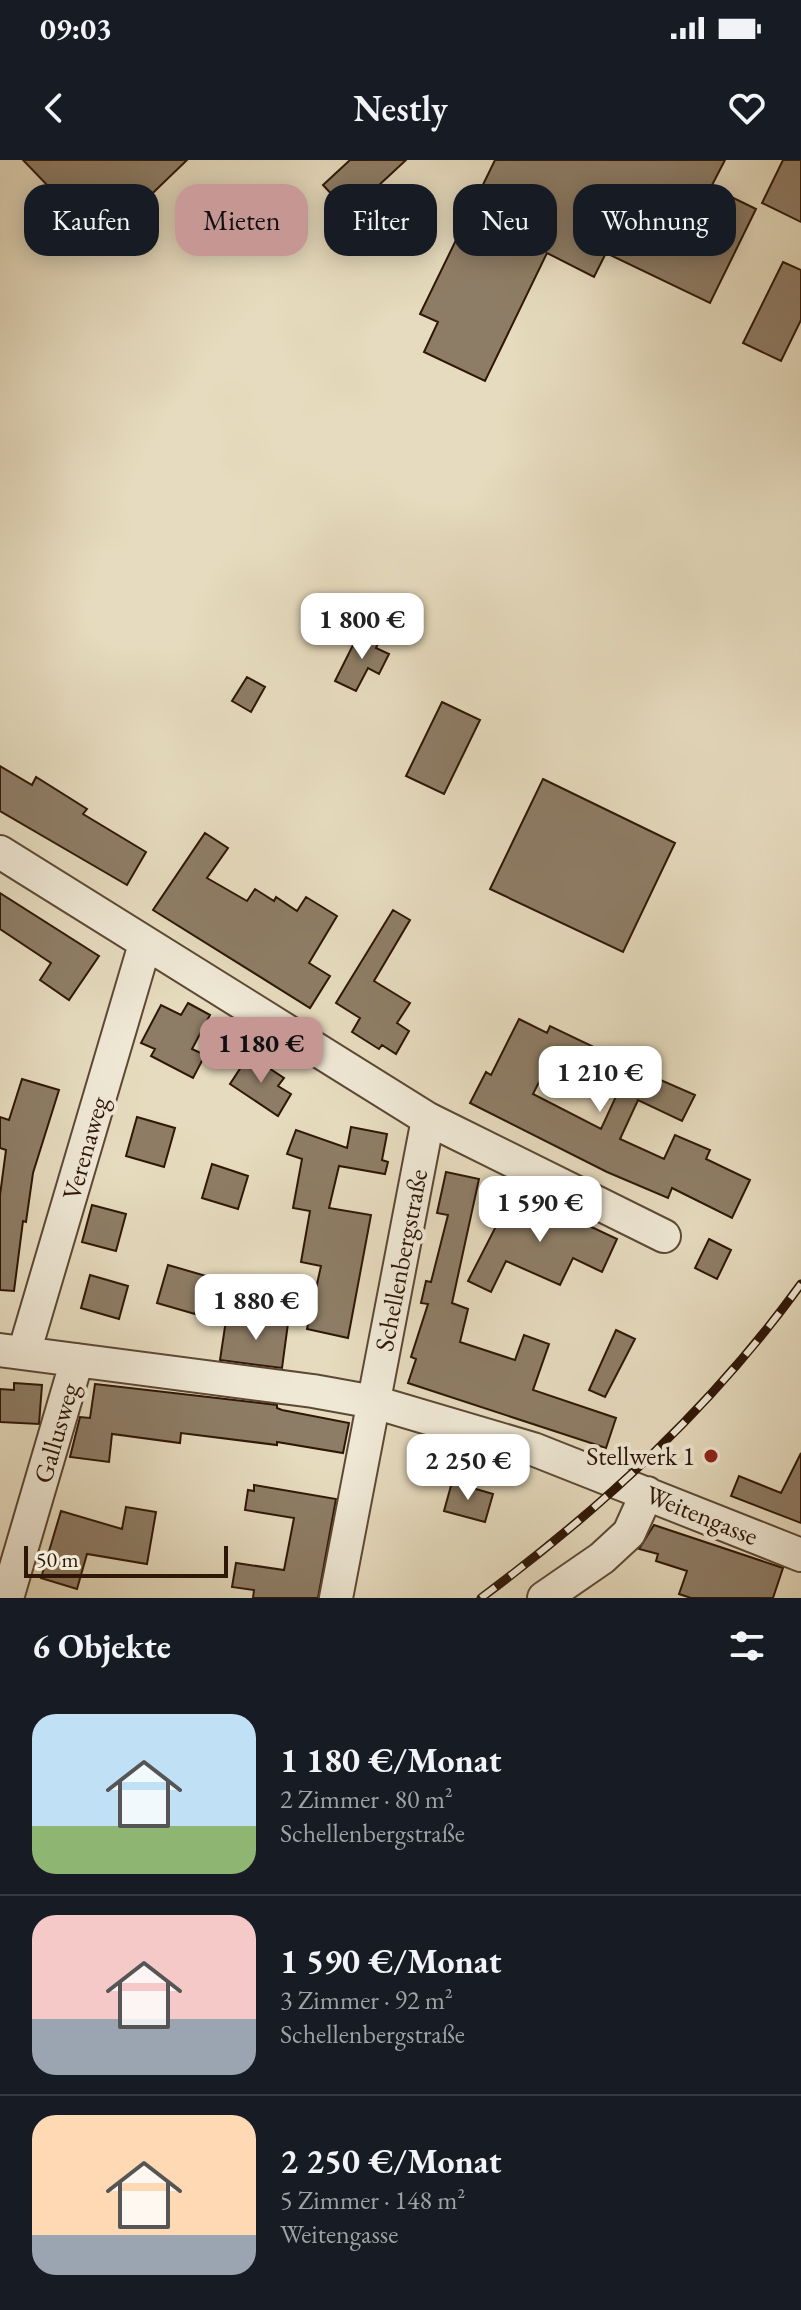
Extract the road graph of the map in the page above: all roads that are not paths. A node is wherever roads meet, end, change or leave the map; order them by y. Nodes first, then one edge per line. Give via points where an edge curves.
1 (0, 852) edge
2 (145, 944) junction
3 (428, 1119) junction
4 (664, 1236) dead end
5 (12, 1351) edge
6 (77, 1360) junction
7 (374, 1402) junction
8 (647, 1493) junction
9 (801, 1555) edge
10 (7, 1598) edge
11 (336, 1598) edge
12 (544, 1598) edge

1 - 2 street
2 - 3 street
2 - 5 street, Verenaweg
3 - 4 street
3 - 7 street, Schellenbergstraße
5 - 6 street, Weitengasse
6 - 7 street, Weitengasse
6 - 10 street, Gallusweg
7 - 8 street, Weitengasse via 533,1449
7 - 11 street
8 - 9 street, Weitengasse
8 - 12 street via 629,1533

